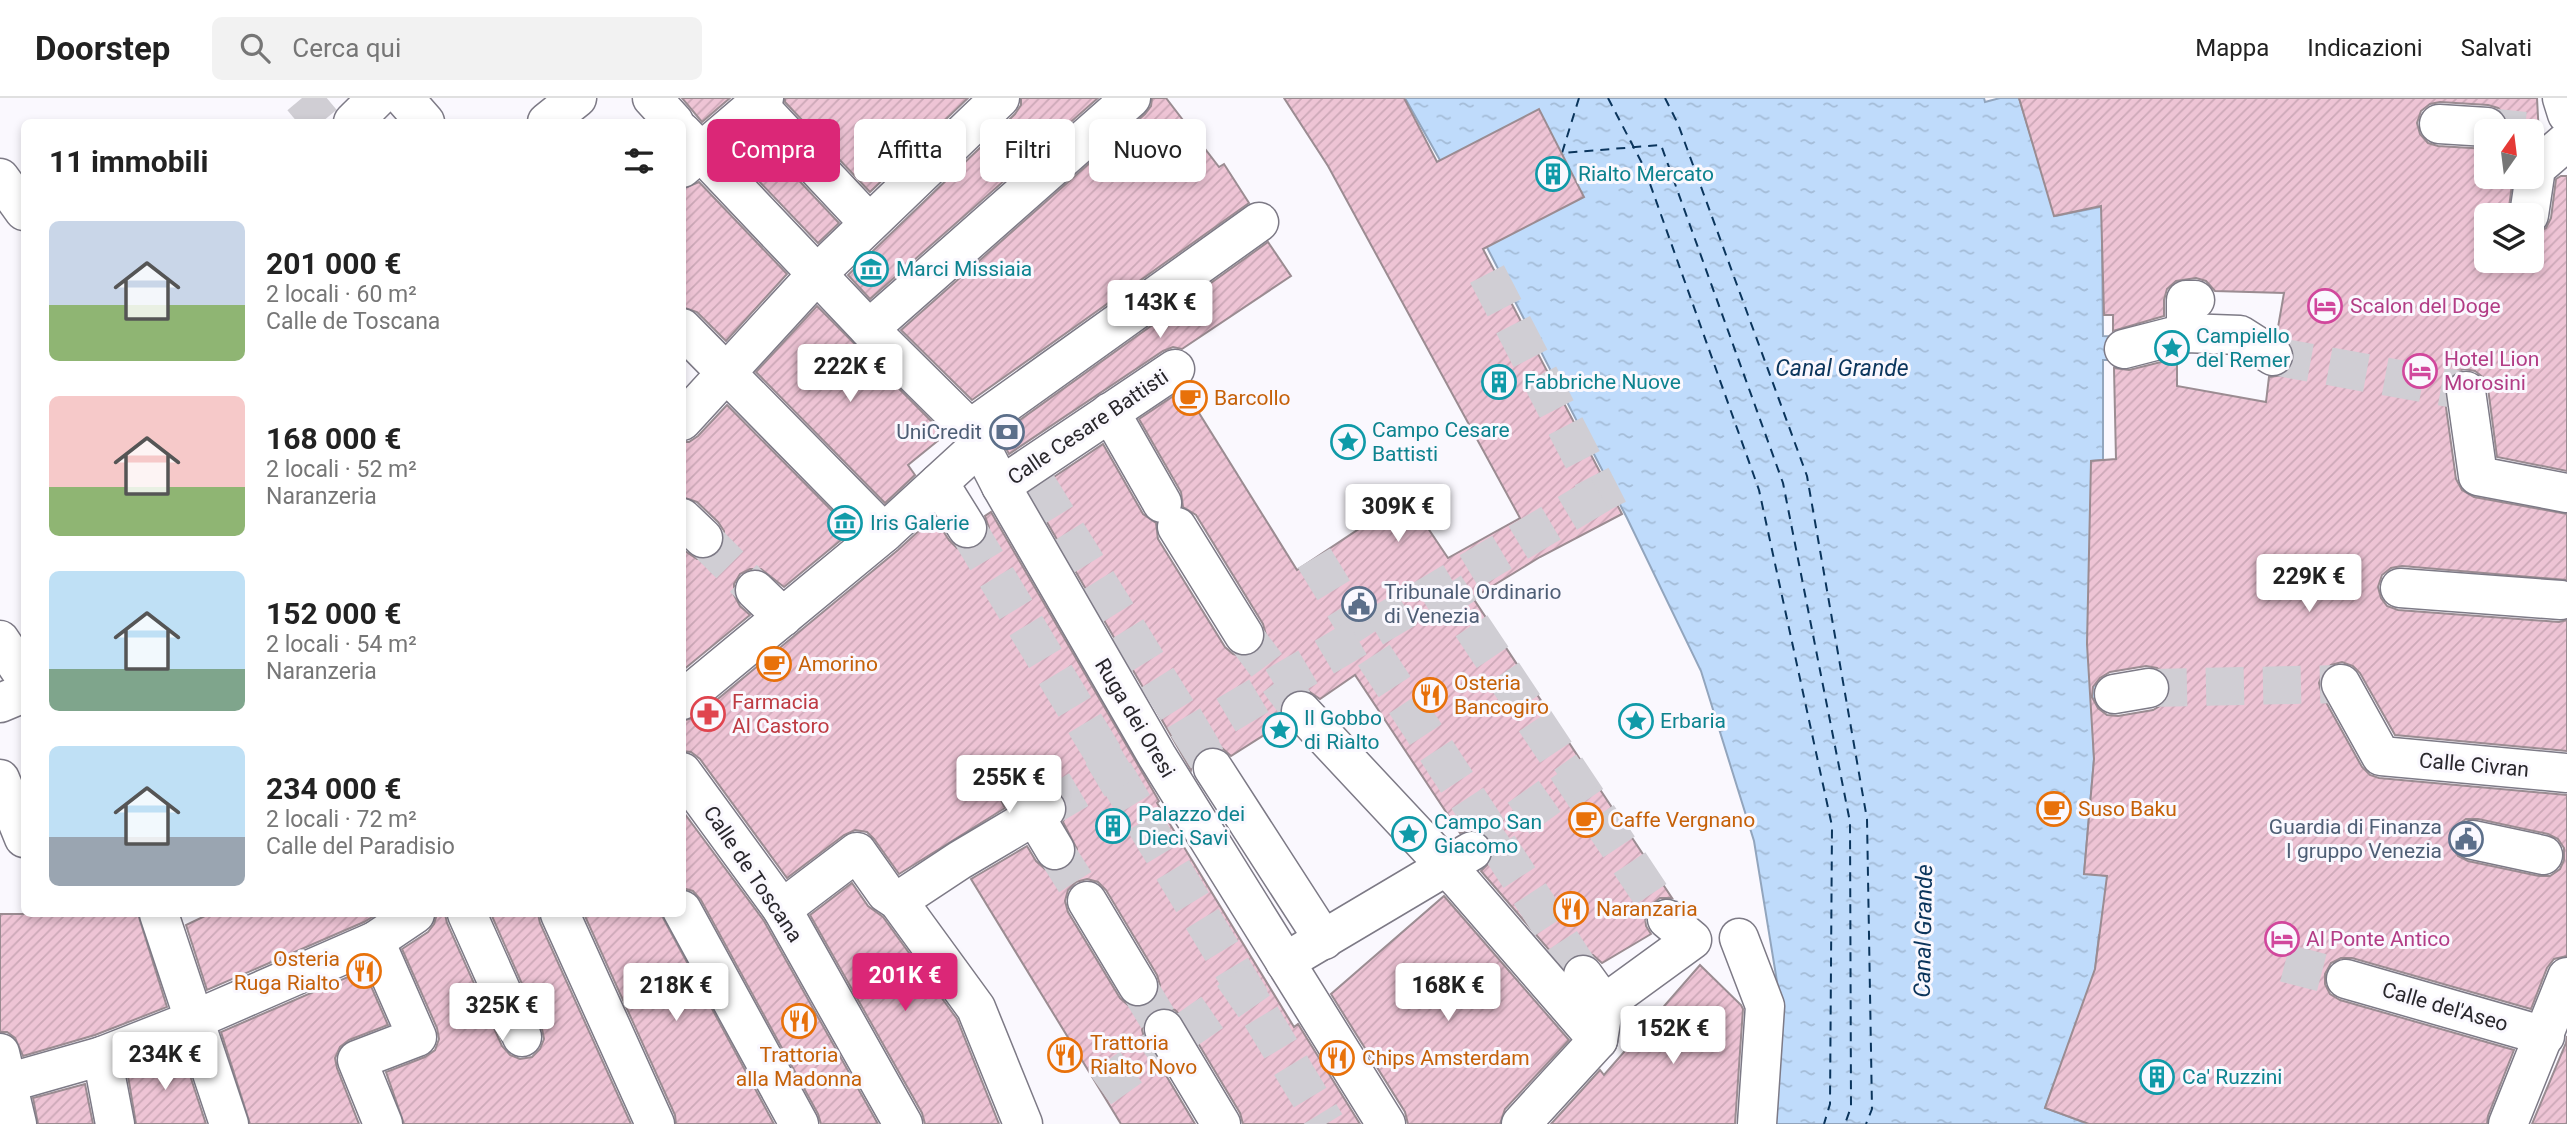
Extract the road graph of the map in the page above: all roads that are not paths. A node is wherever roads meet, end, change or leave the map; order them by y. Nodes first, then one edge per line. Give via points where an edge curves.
1 (377, 98) edge
2 (404, 98) edge
3 (577, 98) edge
4 (652, 98) edge
5 (999, 98) edge
6 (1131, 98) edge
7 (2562, 98) edge
8 (761, 101) edge
9 (356, 119) edge
10 (422, 119) edge
11 (551, 119) edge
12 (671, 119) edge
13 (2439, 124) dead end
14 (2474, 126) edge
15 (2559, 130) edge
16 (689, 151) edge
17 (0, 178) edge
18 (2531, 203) edge
19 (21, 207) edge
20 (1259, 222) dead end
21 (869, 223) junction
22 (817, 274) junction
23 (869, 329) junction
24 (686, 332) edge
25 (2124, 349) dead end
26 (2273, 356) tunnel mouth
27 (1175, 369) dead end
28 (726, 372) junction
29 (2466, 391) dead end
30 (1110, 412) junction
31 (686, 417) edge
32 (975, 437) junction
33 (1022, 479) junction
34 (939, 483) junction
35 (2567, 493) edge
36 (967, 528) tunnel mouth
37 (884, 533) junction
38 (2400, 588) dead end
39 (755, 590) tunnel mouth
40 (2561, 600) dead end
41 (783, 617) junction
42 (1244, 635) tunnel mouth
43 (0, 640) edge
44 (21, 672) edge
45 (2341, 684) dead end
46 (21, 693) edge
47 (686, 698) edge
48 (0, 703) edge
49 (1301, 711) tunnel mouth
50 (1213, 768) tunnel mouth
51 (2567, 773) edge
52 (686, 777) edge
53 (0, 779) edge
54 (1015, 783) dead end
55 (1040, 812) junction
56 (21, 832) edge
57 (21, 840) edge
58 (2473, 840) dead end
59 (0, 849) edge
60 (1055, 850) tunnel mouth
61 (2543, 855) dead end
62 (1460, 867) junction
63 (892, 897) junction
64 (1087, 901) tunnel mouth
65 (782, 909) junction
66 (165, 917) edge
67 (411, 917) edge
68 (468, 917) edge
69 (562, 917) edge
70 (686, 917) edge
71 (1680, 929) dead end
72 (1739, 938) dead end
73 (1324, 940) junction
74 (375, 941) junction
75 (1285, 962) junction
76 (2567, 977) edge
77 (2346, 979) tunnel mouth
78 (1138, 986) tunnel mouth
79 (1595, 1006) junction
80 (195, 1019) junction
81 (2545, 1036) junction
82 (522, 1037) dead end
83 (1169, 1038) tunnel mouth
84 (102, 1056) junction
85 (3, 1074) edge
86 (17, 1124) edge
87 (115, 1124) edge
88 (229, 1124) edge
89 (383, 1124) edge
90 (655, 1124) edge
91 (799, 1124) edge
92 (903, 1124) edge
93 (1023, 1124) edge
94 (1222, 1124) edge
95 (1386, 1124) edge
96 (1521, 1124) edge
97 (1757, 1124) edge
98 (2508, 1124) edge

1 - 9 street
2 - 10 street
3 - 11 street
4 - 12 street
5 - 21 street
6 - 23 street
7 - 15 street
8 - 16 street
8 - 21 street
13 - 14 street
15 - 18 street via 2536,168
16 - 22 street, Ruga dei Oresi
17 - 19 street
20 - 32 street
21 - 22 street
22 - 23 street, Ruga dei Oresi
22 - 28 street
23 - 32 street, Ruga dei Oresi
24 - 28 street
25 - 26 street via 2190,316 2240,335
27 - 30 street, Calle Cesare Battisti
28 - 31 street
28 - 37 street
29 - 35 street via 2478,477
30 - 33 street, Calle Cesare Battisti
30 - 42 street
32 - 33 street, Ruga dei Oresi
32 - 34 street
33 - 75 street, Ruga dei Oresi via 1153,752
34 - 36 street
34 - 37 street
37 - 41 street
38 - 40 street
39 - 41 street
41 - 47 street
43 - 44 street
45 - 51 street, Calle Civran via 2382,756
46 - 48 street
49 - 62 street
50 - 73 street
52 - 65 street, Calle de Toscana
53 - 56 street
54 - 55 street
55 - 60 street
55 - 63 street
57 - 59 street
58 - 61 street
62 - 73 street
62 - 79 street
63 - 65 street via 857,852
63 - 93 street via 976,1008
64 - 78 street
65 - 92 street, Calle de Toscana
66 - 80 street
67 - 74 street
68 - 82 street
69 - 90 street
70 - 91 street
71 - 79 street
72 - 97 street via 1765,1006
73 - 75 street
74 - 80 street
74 - 89 street via 417,1037 357,1060
75 - 95 street, Ruga dei Oresi
76 - 81 street
77 - 81 street, Calle del'Aseo
79 - 96 street
80 - 84 street
80 - 88 street
81 - 98 street
83 - 94 street
84 - 85 street
84 - 87 street
85 - 86 street

